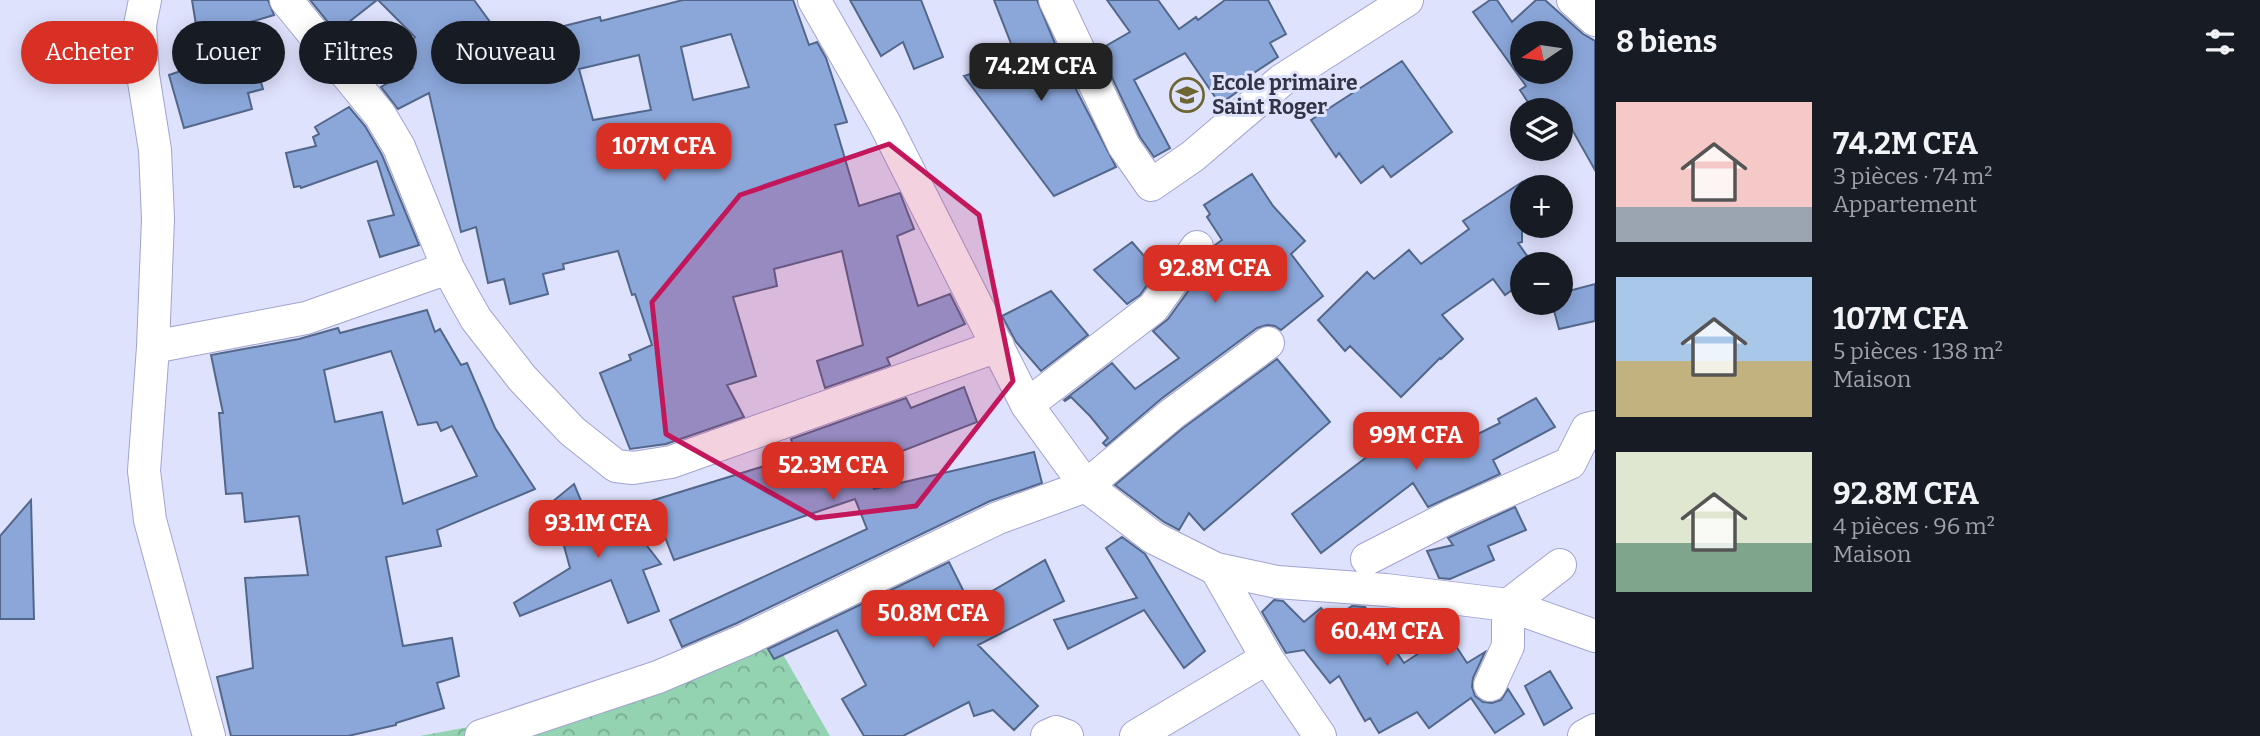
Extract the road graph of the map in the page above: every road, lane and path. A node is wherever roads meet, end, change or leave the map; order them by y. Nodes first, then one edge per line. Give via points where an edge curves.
1 (145, 0) edge
2 (286, 0) edge
3 (814, 0) edge
4 (1055, 0) edge
5 (1406, 0) edge
6 (1573, 0) edge
7 (1595, 20) edge
8 (1197, 247) dead end
9 (448, 268) junction
10 (1268, 343) dead end
11 (998, 346) junction
12 (153, 347) junction
13 (1027, 405) junction
14 (1595, 427) edge
15 (1086, 486) junction
16 (1367, 559) dead end
17 (1560, 565) dead end
18 (1216, 569) junction
19 (1508, 605) junction
20 (1595, 636) edge
21 (1267, 659) junction
22 (1490, 685) dead end
23 (1595, 730) edge
24 (209, 736) edge
25 (481, 736) edge
26 (1047, 736) edge
27 (1067, 736) edge
28 (1136, 736) edge
29 (1320, 736) edge
30 (1584, 736) edge

1 - 12 street via 140,25 142,75 155,150 158,219
2 - 9 street via 380,115 399,147
3 - 11 street via 884,122
4 - 5 street via 1124,146 1151,185 1193,156 1282,80
6 - 7 street
8 - 13 street via 1153,308
9 - 11 street via 476,319 530,387 572,431 615,466 671,462
9 - 12 street via 306,318
10 - 15 street
11 - 13 street
12 - 24 street via 144,471 150,520
13 - 15 street
14 - 16 street via 1587,429 1570,463
15 - 18 street via 1154,538
15 - 25 street via 998,518 659,677
17 - 19 street
18 - 19 street via 1277,582
18 - 21 street
19 - 20 street
19 - 22 street via 1508,646
21 - 28 street
21 - 29 street
23 - 30 street
26 - 27 street via 1056,732

